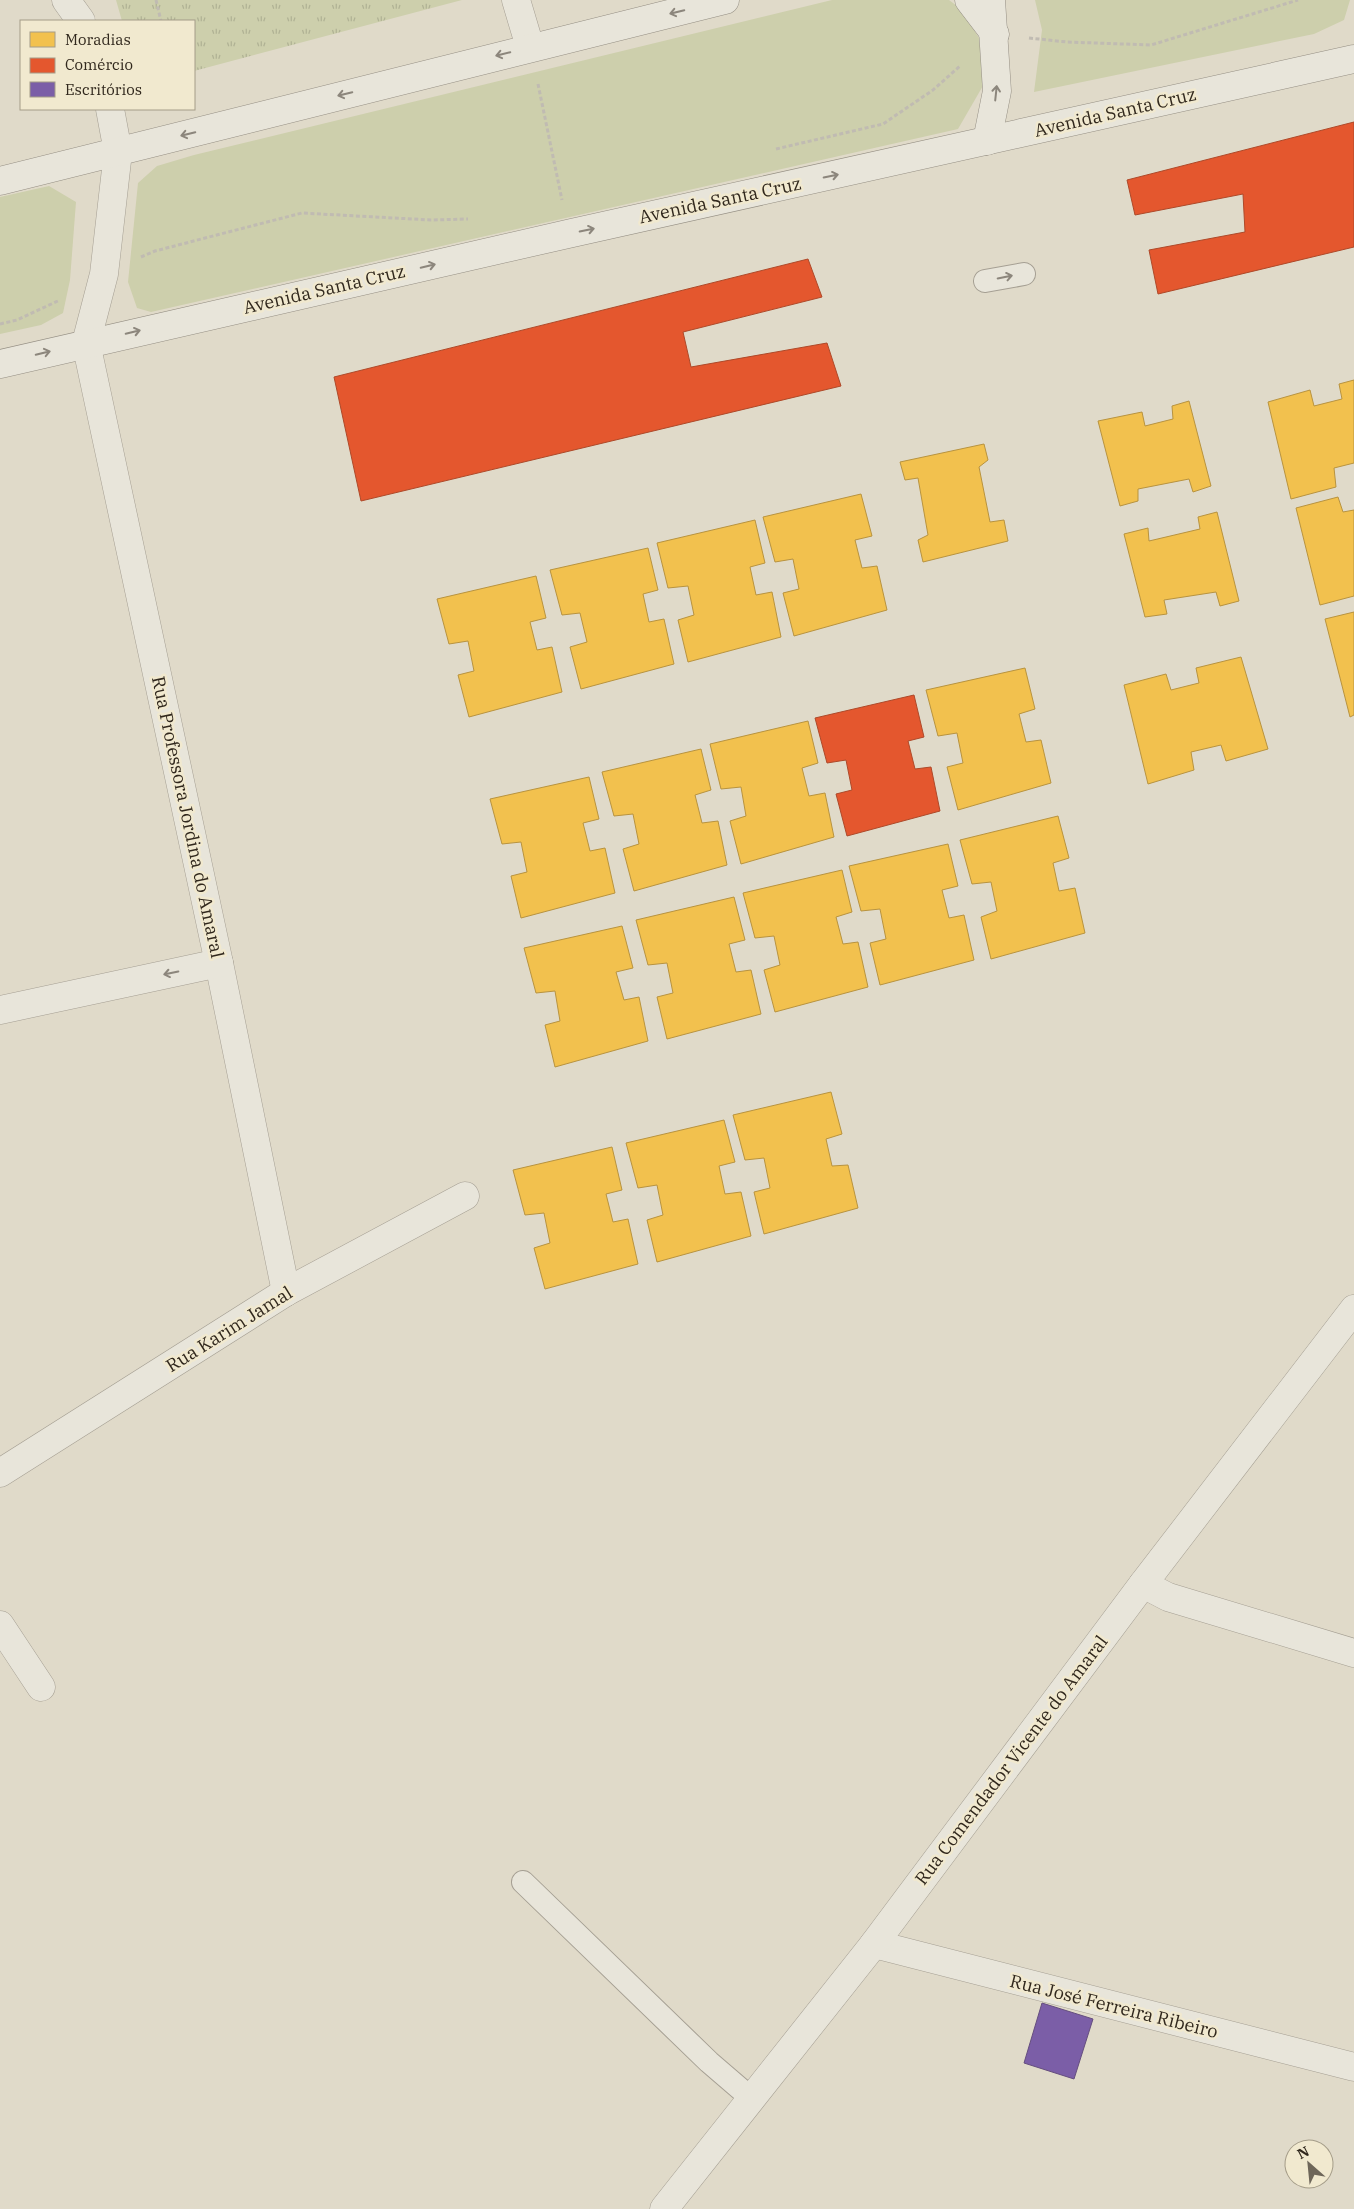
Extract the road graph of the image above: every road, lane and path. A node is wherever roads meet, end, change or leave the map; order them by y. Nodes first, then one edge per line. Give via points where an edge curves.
1 (66, 0) edge
2 (156, 0) edge
3 (516, 0) edge
4 (725, 0) edge
5 (969, 0) edge
6 (991, 0) edge
7 (1298, 0) edge
8 (80, 20) edge
9 (161, 20) edge
10 (995, 34) junction
11 (530, 47) junction
12 (1354, 59) edge
13 (110, 110) edge
14 (987, 141) junction
15 (771, 150) dead end
16 (118, 152) junction
17 (0, 182) edge
18 (572, 198) dead end
19 (563, 201) junction
20 (554, 203) dead end
21 (565, 208) dead end
22 (470, 219) dead end
23 (155, 251) dead end
24 (1024, 274) dead end
25 (985, 281) dead end
26 (17, 320) dead end
27 (0, 324) edge
28 (86, 343) junction
29 (0, 364) edge
30 (219, 963) junction
31 (0, 1010) edge
32 (465, 1196) dead end
33 (286, 1292) junction
34 (1354, 1309) edge
35 (0, 1473) edge
36 (1143, 1584) junction
37 (0, 1625) edge
38 (1354, 1652) edge
39 (42, 1687) dead end
40 (523, 1882) dead end
41 (874, 1944) junction
42 (1354, 2067) edge
43 (752, 2099) junction
44 (664, 2209) edge

1 - 8 street
2 - 9 path
3 - 11 street
4 -> 11 street
5 - 10 street
6 - 10 street
7 - 10 path via 1151,45 1067,42
14 -> 10 street via 997,92
10 - 15 path via 933,90 883,124
11 -> 16 street
11 - 19 path
12 - 14 street, Avenida Santa Cruz
13 - 16 street
28 -> 14 street, Avenida Santa Cruz
16 - 17 street
16 - 28 street via 104,274
18 - 19 path
19 - 20 path
19 - 21 path
22 - 23 path via 302,214
25 -> 24 lane
26 - 27 path
29 -> 28 street, Avenida Santa Cruz
28 - 30 street, Rua Professora Jordina do Amaral
30 -> 31 street
30 - 33 street, Rua Professora Jordina do Amaral
32 - 33 street, Rua Karim Jamal
33 - 35 street, Rua Karim Jamal
34 - 36 street, Rua Comendador Vicente do Amaral
36 - 38 street via 1168,1597
36 - 41 street, Rua Comendador Vicente do Amaral
37 - 39 street
40 - 43 lane via 709,2062
41 - 42 street, Rua José Ferreira Ribeiro
41 - 43 street, Rua Comendador Vicente do Amaral
43 - 44 street, Rua Comendador Vicente do Amaral

